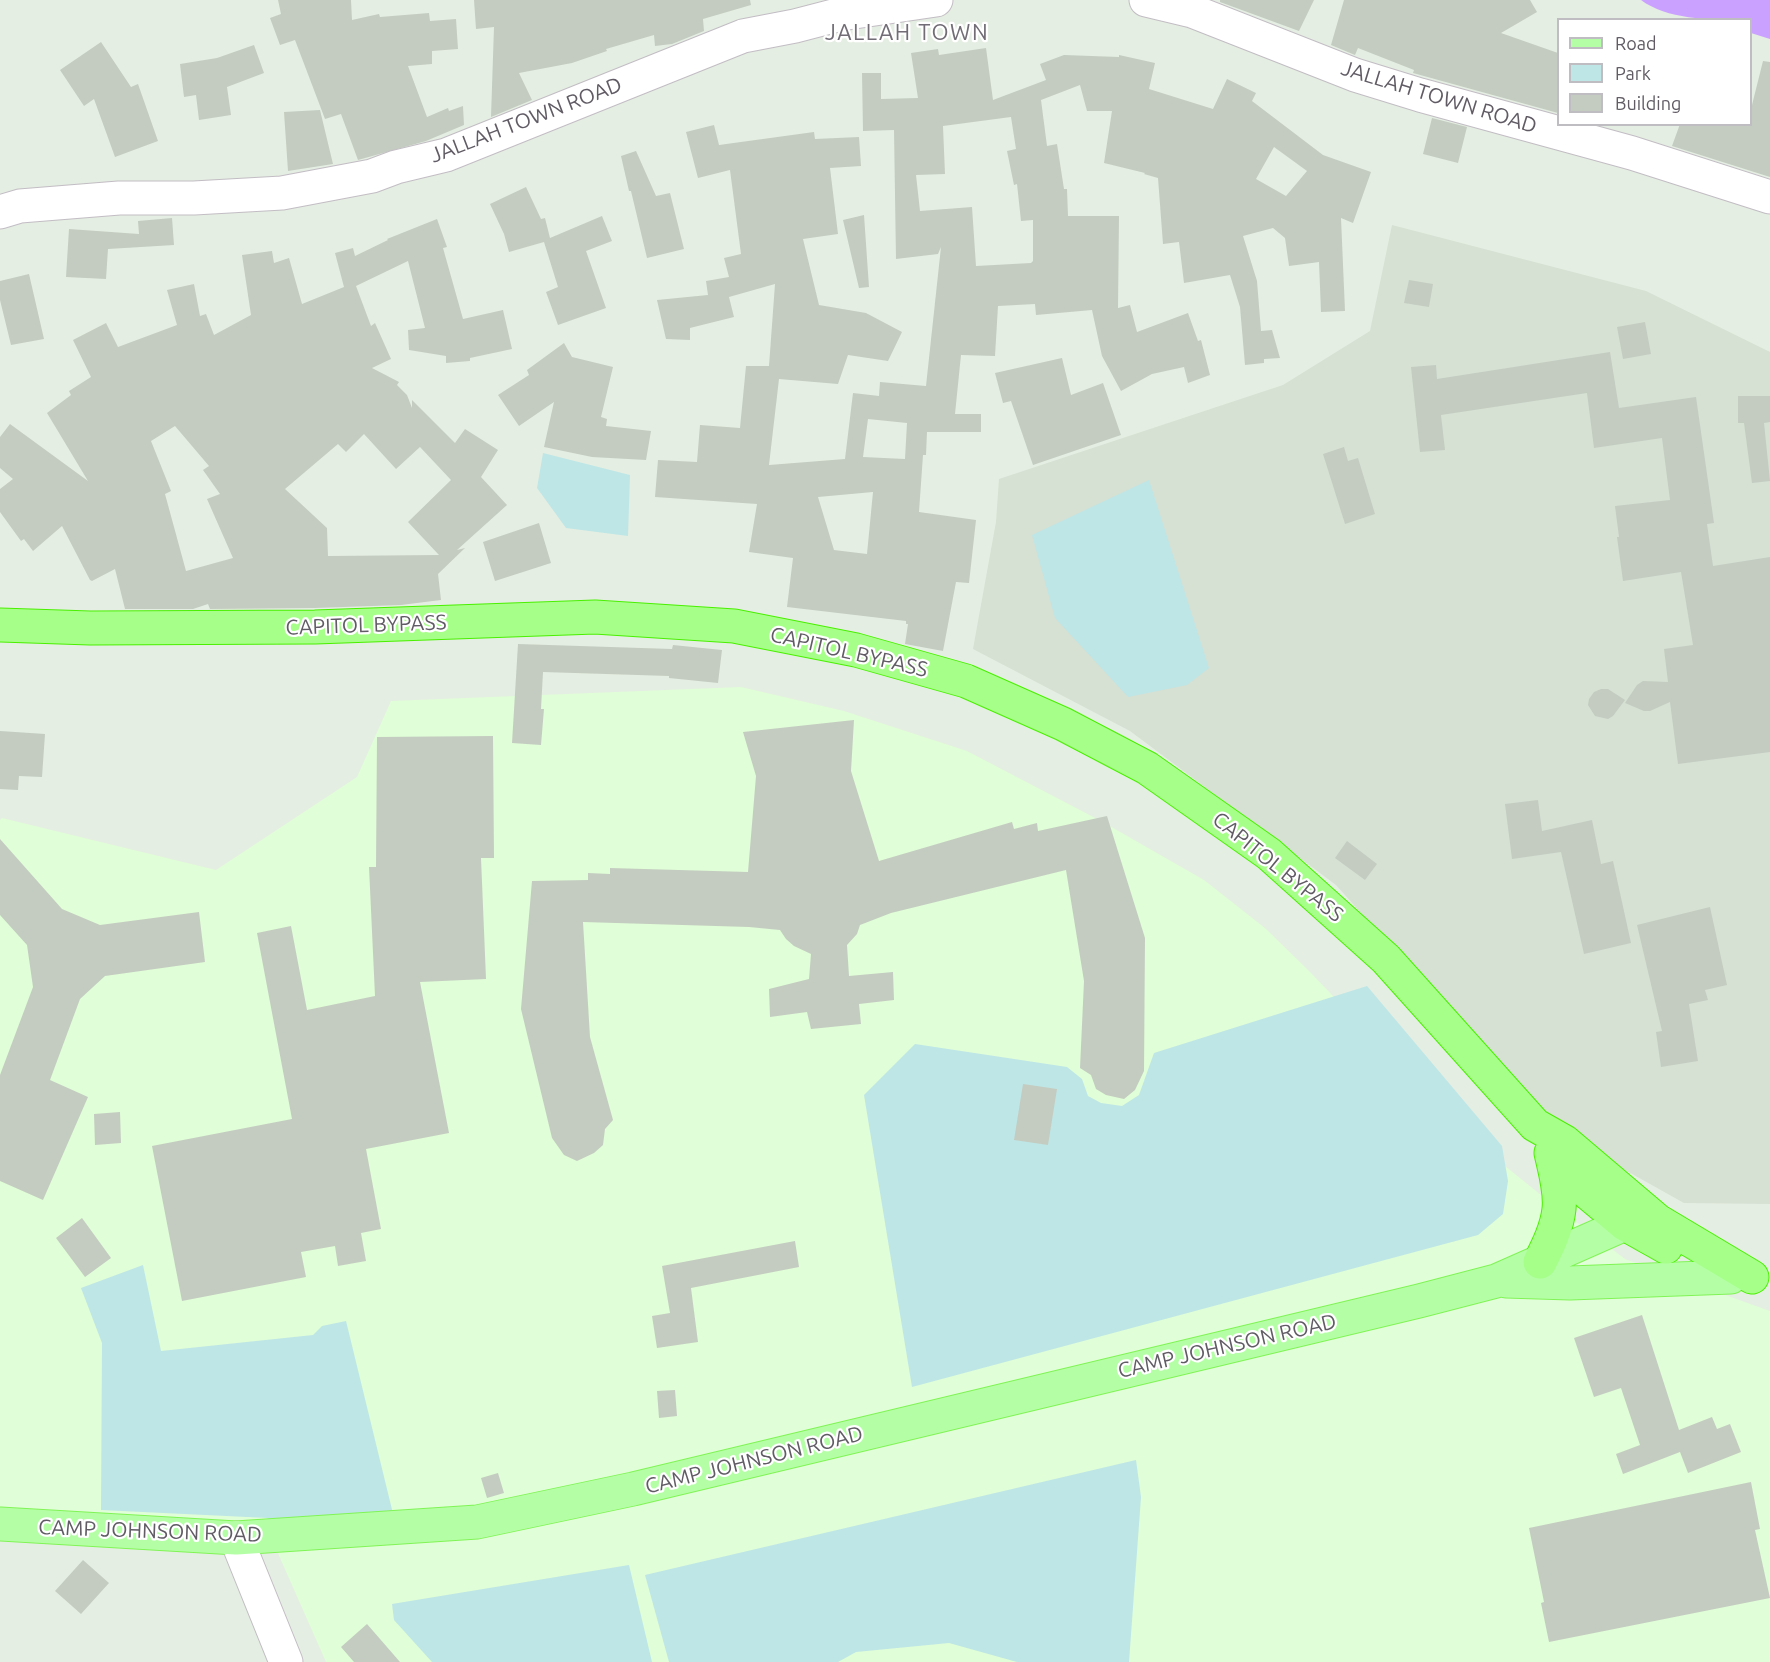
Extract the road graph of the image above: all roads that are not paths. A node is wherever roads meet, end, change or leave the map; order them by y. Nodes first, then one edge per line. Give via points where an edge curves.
1 (936, 0) edge
2 (1146, 0) edge
3 (1770, 197) edge
4 (0, 212) edge
5 (0, 625) edge
6 (1535, 1125) junction
7 (1551, 1153) junction
8 (1658, 1221) junction
9 (1625, 1224) junction
10 (1540, 1262) junction
11 (1751, 1278) edge
12 (1496, 1281) junction
13 (0, 1524) edge
14 (236, 1538) junction
15 (286, 1662) edge

1 - 4 street, JALLAH TOWN ROAD via 841,14 743,36 446,155 372,176 282,193 119,198 20,206
2 - 3 street, JALLAH TOWN ROAD via 1192,10 1366,78 1632,153
5 - 6 highway, CAPITOL BYPASS via 315,627 618,618 734,626 856,650 966,681 1063,724 1147,768 1269,854 1386,959
6 - 7 highway, CAPITOL BYPASS
6 - 8 highway, CAPITOL BYPASS via 1565,1142
7 - 9 highway, CAPITOL BYPASS via 1588,1193
7 - 10 highway via 1559,1209
8 - 9 main road, CAMP JOHNSON ROAD
8 - 11 highway, CAPITOL BYPASS
9 - 10 main road, CAMP JOHNSON ROAD
9 - 11 highway, CAPITOL BYPASS via 1700,1265
10 - 12 main road, CAMP JOHNSON ROAD
11 - 12 main road, CAMP JOHNSON ROAD
12 - 14 main road, CAMP JOHNSON ROAD via 633,1489 477,1522
13 - 14 main road, CAMP JOHNSON ROAD
14 - 15 street

